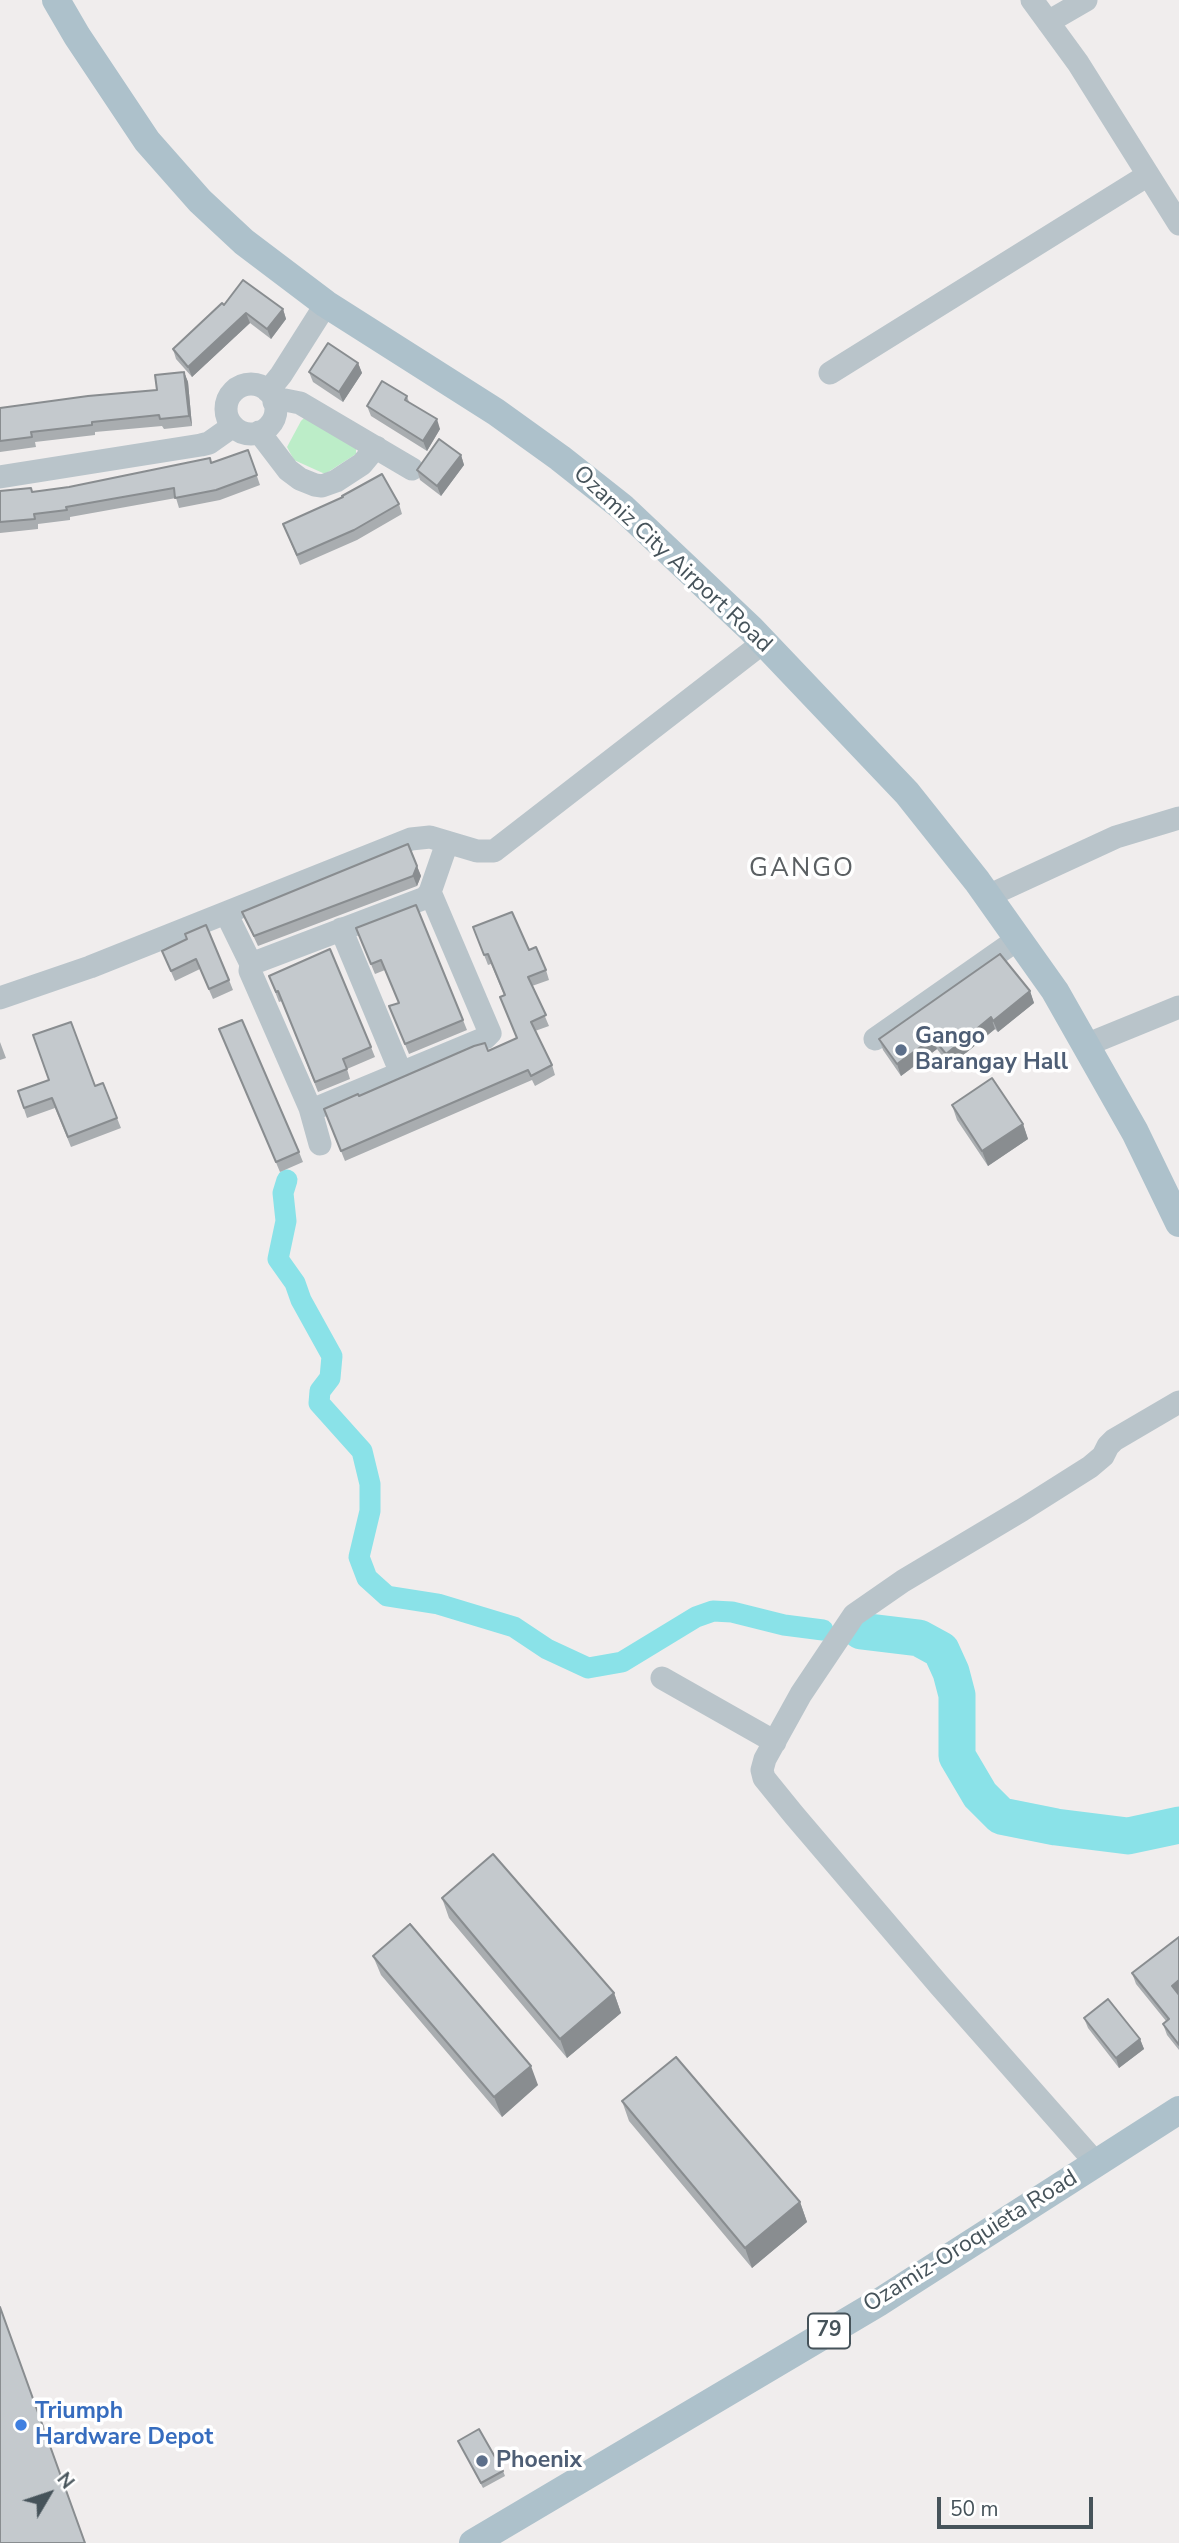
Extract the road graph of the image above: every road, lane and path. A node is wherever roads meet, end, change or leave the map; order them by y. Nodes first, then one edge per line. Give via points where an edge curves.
1 (56, 0) edge
2 (1032, 0) edge
3 (1086, 0) edge
4 (1048, 22) junction
5 (1148, 175) junction
6 (1179, 224) edge
7 (326, 304) junction
8 (830, 373) dead end
9 (271, 396) junction
10 (233, 426) junction
11 (259, 432) junction
12 (376, 447) junction
13 (412, 469) dead end
14 (0, 477) edge
15 (764, 642) junction
16 (1179, 818) edge
17 (447, 843) junction
18 (430, 892) junction
19 (988, 897) junction
20 (226, 913) junction
21 (341, 929) junction
22 (1018, 939) junction
23 (251, 964) junction
24 (0, 998) edge
25 (1179, 1007) edge
26 (875, 1039) dead end
27 (1086, 1045) junction
28 (401, 1073) junction
29 (310, 1108) junction
30 (320, 1144) dead end
31 (1179, 1223) edge
32 (1179, 1402) edge
33 (662, 1678) dead end
34 (775, 1742) junction
35 (1179, 2110) edge
36 (1096, 2163) junction
37 (473, 2543) edge

1 - 7 main road, Ozamiz City Airport Road via 147,141 200,201 244,242
2 - 4 street
3 - 4 street
4 - 5 street
5 - 6 street
5 - 8 street
7 - 9 street
7 - 15 main road, Ozamiz City Airport Road via 560,457 622,507
9 - 10 street via 262,387 248,384 235,389 226,407
9 - 11 street via 273,419
9 - 12 street via 300,402
10 - 11 street via 246,433
10 - 14 street via 201,445
11 - 12 street via 288,470 315,485 336,481 362,464
12 - 13 street
15 - 17 street via 494,851
15 - 19 main road, Ozamiz City Airport Road via 907,793
16 - 19 street via 1116,837
17 - 18 street
17 - 20 street via 430,837 411,839
18 - 21 street via 425,898
18 - 28 street via 490,1033
19 - 22 main road, Ozamiz City Airport Road
20 - 23 street
20 - 24 street
21 - 23 street
21 - 28 street
22 - 26 street
22 - 27 main road, Ozamiz City Airport Road
23 - 29 street via 250,971
25 - 27 street
27 - 31 main road, Ozamiz City Airport Road
28 - 29 street
29 - 30 street
32 - 34 street via 1114,1440 1090,1467 854,1615
33 - 34 street
34 - 36 street via 762,1770 764,1778
35 - 36 main road, Ozamiz-Oroquieta Road / 79
36 - 37 main road, Ozamiz-Oroquieta Road / 79 via 877,2302

